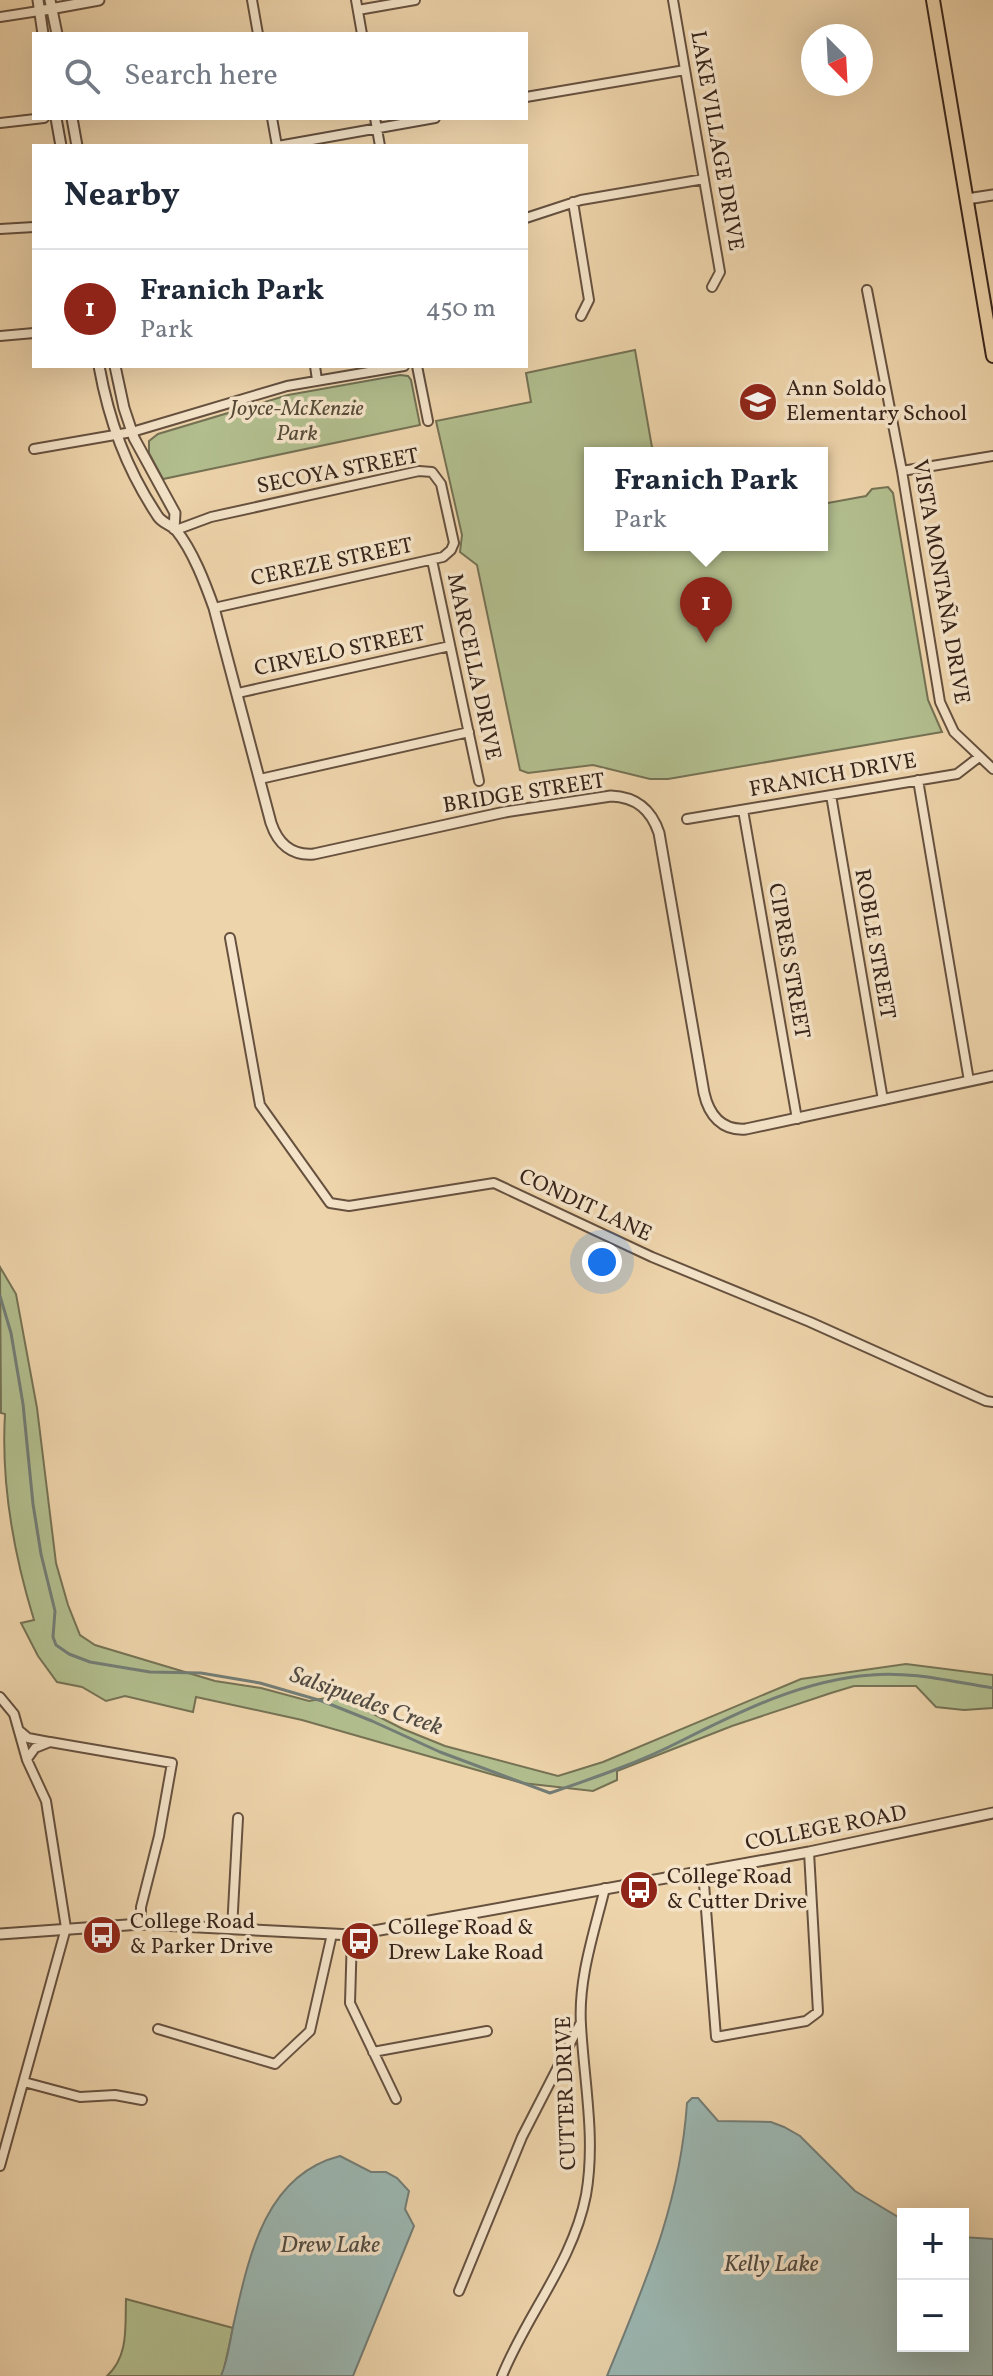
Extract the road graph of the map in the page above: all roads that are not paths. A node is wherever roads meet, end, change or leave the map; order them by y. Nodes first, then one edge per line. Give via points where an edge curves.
1 (99, 0) edge
2 (252, 0) edge
3 (415, 0) edge
4 (673, 0) edge
5 (933, 0) edge
6 (51, 4) edge
7 (38, 5) edge
8 (357, 5) edge
9 (0, 17) edge
10 (43, 32) edge
11 (57, 32) edge
12 (258, 32) edge
13 (362, 32) edge
14 (685, 70) junction
15 (528, 97) edge
16 (32, 119) edge
17 (56, 120) edge
18 (72, 120) edge
19 (272, 120) edge
20 (375, 120) edge
21 (424, 120) edge
22 (0, 123) edge
23 (377, 129) junction
24 (61, 144) edge
25 (77, 144) edge
26 (278, 144) edge
27 (290, 144) edge
28 (380, 144) edge
29 (704, 179) junction
30 (993, 195) edge
31 (967, 199) junction
32 (573, 202) junction
33 (528, 217) edge
34 (32, 227) edge
35 (0, 229) edge
36 (712, 287) dead end
37 (867, 290) dead end
38 (581, 316) dead end
39 (32, 333) edge
40 (0, 336) edge
41 (993, 354) edge
42 (99, 368) edge
43 (116, 368) edge
44 (315, 368) edge
45 (392, 368) edge
46 (417, 368) edge
47 (317, 380) junction
48 (428, 421) dead end
49 (132, 432) junction
50 (116, 436) junction
51 (34, 449) dead end
52 (993, 456) edge
53 (902, 471) junction
54 (175, 530) junction
55 (453, 547) joint
56 (432, 560) junction
57 (214, 608) junction
58 (450, 646) junction
59 (238, 693) junction
60 (469, 732) junction
61 (979, 757) junction
62 (993, 769) edge
63 (260, 779) junction
64 (918, 780) junction
65 (479, 781) dead end
66 (831, 795) junction
67 (743, 810) junction
68 (687, 819) dead end
69 (230, 938) dead end
70 (993, 1076) edge
71 (969, 1081) junction
72 (883, 1100) junction
73 (797, 1119) junction
74 (993, 1402) edge
75 (0, 1697) edge
76 (19, 1729) junction
77 (57, 1743) junction
78 (27, 1760) junction
79 (993, 1813) edge
80 (238, 1818) dead end
81 (809, 1852) junction
82 (703, 1871) junction
83 (605, 1888) junction
84 (141, 1924) junction
85 (66, 1928) junction
86 (232, 1929) junction
87 (0, 1934) edge
88 (332, 1934) junction
89 (352, 1935) junction
90 (581, 2024) junction
91 (158, 2029) dead end
92 (487, 2031) dead end
93 (373, 2052) junction
94 (24, 2082) junction
95 (396, 2099) dead end
96 (142, 2100) dead end
97 (0, 2166) edge
98 (459, 2291) dead end
99 (502, 2376) edge

1 - 6 street
2 - 12 street
3 - 8 street
4 - 14 street, LAKE VILLAGE DRIVE
5 - 31 main road
6 - 7 street
6 - 11 street
7 - 9 street
7 - 10 street
8 - 13 street
14 - 15 street
14 - 29 street, LAKE VILLAGE DRIVE
16 - 22 street
17 - 24 street
18 - 25 street
19 - 26 street
20 - 23 street
21 - 23 street
23 - 27 street
23 - 28 street
29 - 32 street
29 - 36 street, LAKE VILLAGE DRIVE via 720,272
30 - 31 street
31 - 41 main road
32 - 33 street
32 - 38 street via 589,300
34 - 35 street
37 - 53 street, VISTA MONTAÑA DRIVE
39 - 40 street
42 - 50 street, BRIDGE STREET
43 - 49 street, BRIDGE STREET
44 - 47 street
45 - 47 street
46 - 48 street
47 - 49 street
49 - 50 street
49 - 54 street, BRIDGE STREET via 175,513
50 - 51 street
50 - 54 street, BRIDGE STREET via 160,520
52 - 53 street
53 - 61 street, VISTA MONTAÑA DRIVE via 941,708 954,732
54 - 55 street, SECOYA STREET via 219,515 424,470 441,484
54 - 57 street, BRIDGE STREET
55 - 56 street, CEREZE STREET
56 - 57 street, CEREZE STREET
56 - 58 street, MARCELLA DRIVE
57 - 59 street, BRIDGE STREET
58 - 59 street, CIRVELO STREET
58 - 60 street, MARCELLA DRIVE
59 - 63 street, BRIDGE STREET
60 - 63 street
60 - 65 street, MARCELLA DRIVE
61 - 62 street, VISTA MONTAÑA DRIVE
61 - 64 street, FRANICH DRIVE via 957,774
63 - 73 street, BRIDGE STREET via 278,839 308,855 543,806 611,796 639,803 659,833 709,1110 723,1125 740,1130
64 - 66 street, FRANICH DRIVE
64 - 71 street
66 - 67 street, FRANICH DRIVE
66 - 72 street, ROBLE STREET
67 - 68 street, FRANICH DRIVE
67 - 73 street, CIPRES STREET
69 - 74 street, CONDIT LANE via 260,1105 330,1203 349,1206 494,1183 652,1257
70 - 71 street, BRIDGE STREET
71 - 72 street, BRIDGE STREET
72 - 73 street, BRIDGE STREET
75 - 76 street
76 - 77 street via 28,1738
76 - 78 street
77 - 78 street via 39,1745
77 - 84 street via 172,1763
78 - 85 street via 46,1801
79 - 81 street, COLLEGE ROAD
80 - 86 street
81 - 82 street, COLLEGE ROAD
81 - 82 street via 818,2012 806,2021 716,2037
82 - 83 street, COLLEGE ROAD
83 - 89 street, COLLEGE ROAD
83 - 90 street, CUTTER DRIVE via 584,1975
84 - 85 street, COLLEGE ROAD
84 - 86 street, COLLEGE ROAD
85 - 87 street, COLLEGE ROAD
85 - 94 street
86 - 88 street, COLLEGE ROAD
88 - 89 street, COLLEGE ROAD
88 - 91 street via 310,2031 275,2064
89 - 93 street via 350,2003
90 - 98 street via 522,2137
90 - 99 street, CUTTER DRIVE via 590,2132 585,2199 569,2249
92 - 93 street
93 - 95 street
94 - 96 street via 80,2097
94 - 97 street

